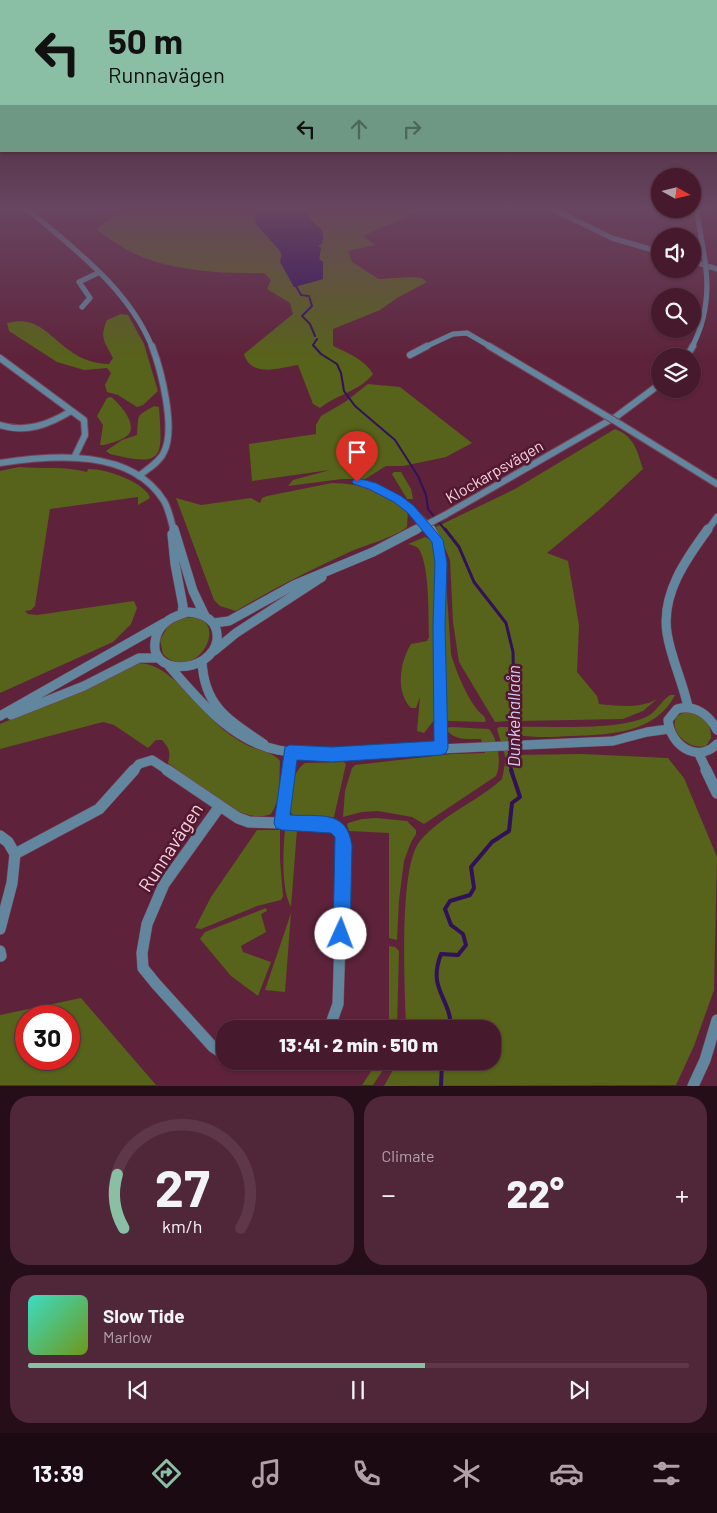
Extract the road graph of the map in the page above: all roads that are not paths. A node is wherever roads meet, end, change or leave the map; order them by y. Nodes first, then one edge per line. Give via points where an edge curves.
1 (80, 257) edge
2 (704, 257) edge
3 (701, 264) edge
4 (717, 269) edge
5 (98, 273) junction
6 (82, 307) dead end
7 (691, 348) edge
8 (410, 355) dead end
9 (0, 358) edge
10 (651, 391) edge
11 (71, 411) junction
12 (0, 425) edge
13 (74, 458) junction
14 (0, 463) edge
15 (139, 476) junction
16 (357, 482) dead end
17 (717, 484) edge
18 (170, 514) junction
19 (717, 517) edge
20 (334, 569) junction
21 (182, 614) junction
22 (205, 616) junction
23 (214, 623) junction
24 (164, 624) junction
25 (159, 658) junction
26 (205, 658) junction
27 (169, 666) junction
28 (688, 707) junction
29 (0, 718) edge
30 (669, 729) junction
31 (717, 730) edge
32 (717, 744) edge
33 (441, 748) junction
34 (274, 750) junction
35 (290, 752) junction
36 (699, 754) junction
37 (717, 793) edge
38 (220, 806) junction
39 (282, 823) junction
40 (0, 836) edge
41 (15, 854) junction
42 (0, 929) edge
43 (334, 1020) edge
44 (717, 1020) edge
45 (216, 1049) edge
46 (693, 1086) edge

1 - 5 street
2 - 7 street, bridge via 709,286 706,313 703,326
3 - 4 street
5 - 6 street via 79,282 90,298
5 - 15 street via 139,322 150,342 162,383 166,446 162,456
8 - 17 street, bridge via 452,335 467,333
9 - 11 street
10 - 20 street, Klockarpsvägen, bridge via 617,416 445,515
11 - 12 street via 34,428 15,429
11 - 13 street via 84,420 86,431
13 - 14 street via 30,458
13 - 15 street via 114,465
15 - 18 street via 157,489
16 - 33 street via 398,499 411,509 437,540 441,563
18 - 21 street
18 - 22 street via 187,575
19 - 28 street via 676,578 668,604 667,631
20 - 23 street via 294,585 229,622
20 - 26 street via 236,633
21 - 22 street via 194,612
21 - 24 street
22 - 23 street
23 - 26 street via 217,638
24 - 25 street via 154,641
24 - 29 street
25 - 27 street
25 - 29 street via 139,658 84,686
26 - 27 street via 185,667
26 - 34 street via 204,690 214,705
27 - 34 street via 207,708 236,732
28 - 30 street via 672,712
28 - 31 street via 705,714
30 - 33 street via 613,741
30 - 36 street via 682,746
32 - 36 street via 712,751
33 - 35 street via 332,754
34 - 35 street
35 - 39 street
36 - 37 street
38 - 39 street, Runnavägen via 249,822
38 - 41 street, Runnavägen via 152,760 145,760 99,809
38 - 45 street, Runnavägen via 164,884 147,924 142,953 143,968
39 - 43 street, Runnavägen via 332,825 342,835 338,1004
40 - 41 street
41 - 42 street via 12,889
44 - 46 street

